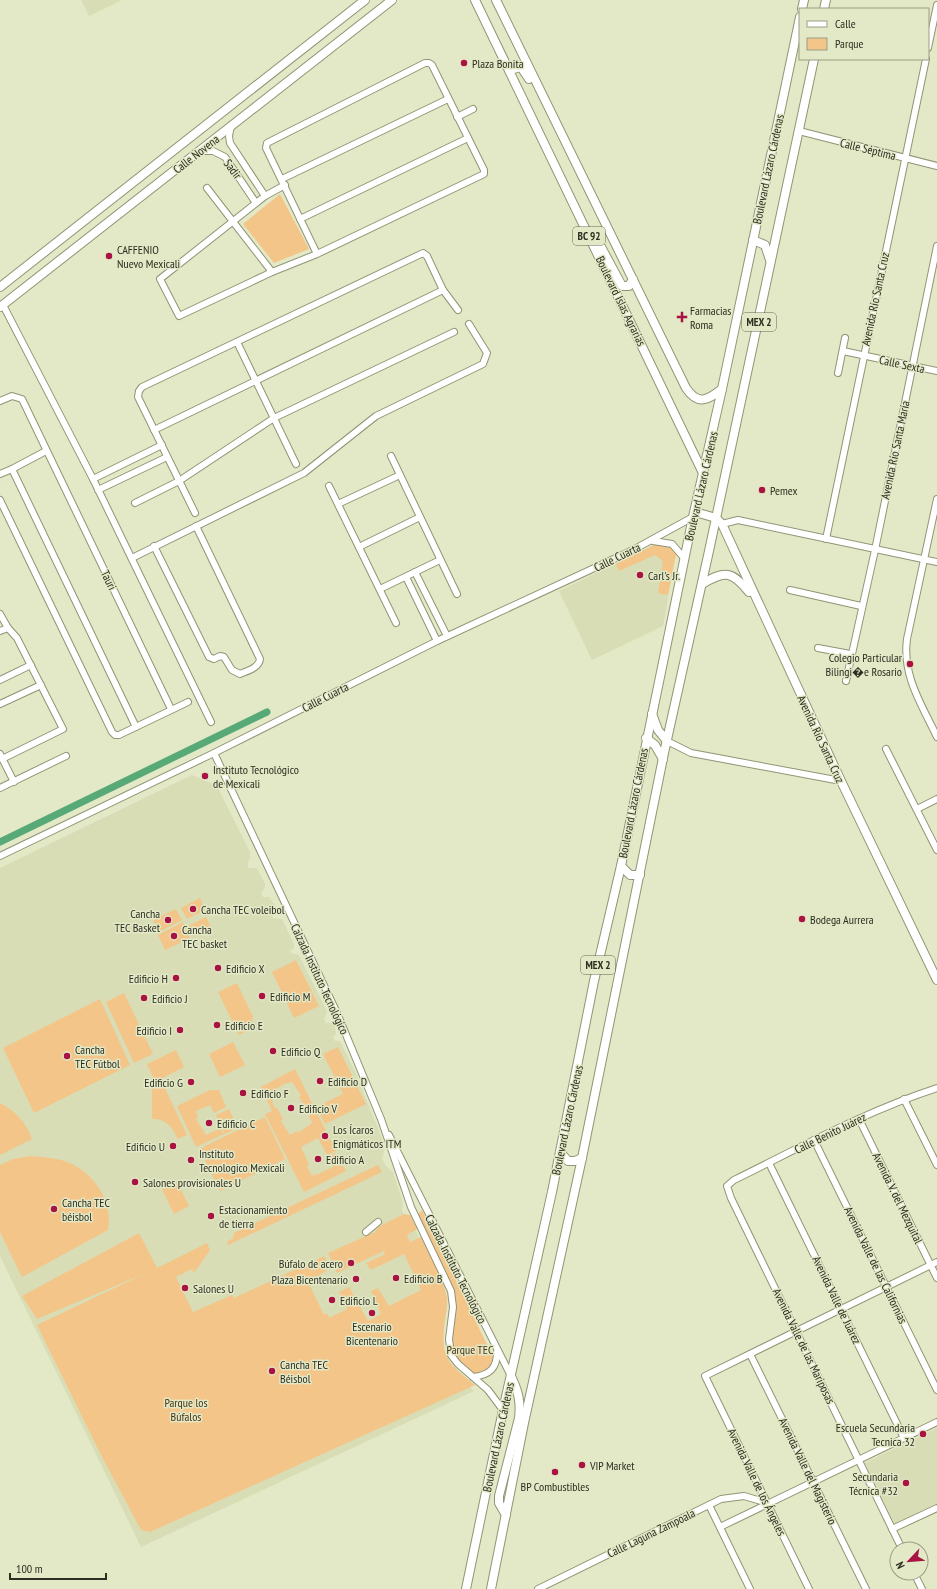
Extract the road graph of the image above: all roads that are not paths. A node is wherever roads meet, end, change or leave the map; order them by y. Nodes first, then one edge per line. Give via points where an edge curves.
1 (364, 0) edge
2 (392, 0) edge
3 (476, 0) edge
4 (496, 0) edge
5 (937, 5) edge
6 (799, 22) edge
7 (929, 43) edge
8 (814, 60) edge
9 (926, 60) edge
10 (510, 70) junction
11 (544, 98) junction
12 (448, 99) junction
13 (473, 109) dead end
14 (457, 116) junction
15 (231, 126) junction
16 (799, 131) junction
17 (468, 138) junction
18 (200, 151) junction
19 (905, 158) junction
20 (937, 166) edge
21 (283, 182) junction
22 (207, 188) dead end
23 (265, 196) junction
24 (256, 203) junction
25 (300, 219) junction
26 (233, 220) junction
27 (753, 240) junction
28 (592, 241) junction
29 (937, 246) edge
30 (317, 254) junction
31 (771, 263) junction
32 (272, 272) junction
33 (632, 279) junction
34 (0, 287) edge
35 (443, 290) junction
36 (1, 304) edge
37 (458, 310) dead end
38 (469, 324) dead end
39 (454, 332) dead end
40 (846, 338) dead end
41 (237, 342) junction
42 (843, 351) junction
43 (863, 356) junction
44 (912, 366) junction
45 (937, 371) edge
46 (838, 374) dead end
47 (256, 381) junction
48 (722, 389) junction
49 (0, 402) edge
50 (274, 418) junction
51 (154, 430) junction
52 (162, 445) junction
53 (46, 451) junction
54 (391, 456) dead end
55 (167, 457) junction
56 (296, 464) dead end
57 (12, 468) junction
58 (703, 473) junction
59 (0, 474) edge
60 (400, 475) junction
61 (93, 479) junction
62 (179, 481) junction
63 (330, 486) dead end
64 (98, 490) junction
65 (937, 499) edge
66 (0, 500) edge
67 (135, 503) dead end
68 (338, 504) junction
69 (194, 513) dead end
70 (694, 515) junction
71 (420, 517) junction
72 (719, 521) junction
73 (196, 526) junction
74 (826, 539) junction
75 (651, 541) junction
76 (154, 546) junction
77 (359, 546) junction
78 (875, 550) junction
79 (132, 558) junction
80 (685, 559) junction
81 (440, 560) junction
82 (924, 560) junction
83 (937, 562) edge
84 (415, 572) junction
85 (406, 577) junction
86 (702, 584) junction
87 (380, 589) junction
88 (790, 590) dead end
89 (457, 594) dead end
90 (759, 605) junction
91 (861, 606) junction
92 (0, 614) edge
93 (396, 623) dead end
94 (8, 628) junction
95 (0, 632) edge
96 (447, 636) junction
97 (437, 641) junction
98 (818, 648) dead end
99 (850, 654) junction
100 (31, 664) junction
101 (0, 680) edge
102 (846, 681) dead end
103 (41, 685) junction
104 (188, 702) dead end
105 (0, 704) edge
106 (172, 709) junction
107 (652, 713) junction
108 (211, 722) dead end
109 (136, 727) junction
110 (937, 737) edge
111 (646, 738) junction
112 (667, 741) junction
113 (886, 749) dead end
114 (214, 753) junction
115 (66, 756) dead end
116 (1, 757) edge
117 (663, 759) junction
118 (841, 781) junction
119 (14, 782) junction
120 (0, 788) edge
121 (937, 799) edge
122 (917, 809) junction
123 (937, 850) edge
124 (0, 856) edge
125 (621, 866) junction
126 (640, 875) junction
127 (937, 980) edge
128 (937, 1088) edge
129 (904, 1099) junction
130 (381, 1119) junction
131 (859, 1119) junction
132 (814, 1140) junction
133 (560, 1152) junction
134 (582, 1158) junction
135 (769, 1162) junction
136 (937, 1165) edge
137 (727, 1186) joint
138 (425, 1207) junction
139 (413, 1213) junction
140 (378, 1222) dead end
141 (366, 1232) dead end
142 (937, 1262) edge
143 (931, 1265) junction
144 (937, 1278) edge
145 (886, 1287) junction
146 (841, 1309) junction
147 (797, 1331) junction
148 (497, 1350) junction
149 (750, 1354) junction
150 (511, 1376) junction
151 (473, 1377) junction
152 (937, 1390) edge
153 (503, 1410) junction
154 (937, 1422) edge
155 (904, 1438) junction
156 (859, 1459) junction
157 (813, 1481) junction
158 (768, 1503) junction
159 (709, 1505) junction
160 (937, 1508) edge
161 (506, 1515) junction
162 (720, 1527) junction
163 (892, 1529) junction
164 (898, 1541) edge
165 (466, 1589) edge
166 (491, 1589) edge
167 (538, 1589) edge
168 (750, 1589) edge
169 (810, 1589) edge
170 (866, 1589) edge

1 - 34 main road, Calle Novena
2 - 15 main road, Calle Novena
3 - 10 main road, Boulevard Islas Agrarias / BC 92
4 - 11 main road, Boulevard Islas Agrarias / BC 92
5 - 7 street
6 - 27 main road, Boulevard Lázaro Cárdenas / MEX 2
8 - 16 main road, Boulevard Lázaro Cárdenas / MEX 2
9 - 19 street, Avenida Río Santa Cruz
10 - 11 main road via 522,67 534,90
10 - 28 main road, Boulevard Islas Agrarias / BC 92
11 - 33 main road, Boulevard Islas Agrarias / BC 92
12 - 14 street
12 - 21 street
12 - 21 street via 432,65 425,63 270,140 266,148
13 - 14 street
14 - 17 street
15 - 18 main road, Calle Novena
15 - 23 street, Sadir via 230,143
16 - 19 street, Calle Séptima
16 - 31 main road, Boulevard Lázaro Cárdenas / MEX 2
17 - 25 street
17 - 30 street via 484,174
18 - 24 street, Sadir via 213,151 225,157
18 - 36 main road, Calle Novena
19 - 20 street, Calle Séptima
19 - 43 street, Avenida Río Santa Cruz
21 - 23 street
21 - 25 street
22 - 26 street
23 - 24 street
24 - 26 street
25 - 30 street
26 - 32 street
26 - 32 street via 160,279 179,316
27 - 31 main road via 765,245
27 - 48 main road, Boulevard Lázaro Cárdenas / MEX 2
28 - 33 main road via 600,245 622,286 629,286
28 - 58 main road, Boulevard Islas Agrarias / BC 92
29 - 44 street, Avenida Río Santa María
30 - 32 street
31 - 72 main road, Boulevard Lázaro Cárdenas / MEX 2
33 - 48 main road, Boulevard Islas Agrarias / BC 92 via 689,393 695,399 701,400 710,398
35 - 37 street
35 - 41 street via 427,256 423,253
35 - 47 street
36 - 61 street
38 - 73 street via 487,353 482,364 376,416 304,473
39 - 50 street
40 - 42 street
41 - 47 street
41 - 51 street via 142,387 138,397
42 - 43 street, Calle Sexta
42 - 46 street
43 - 44 street, Calle Sexta
43 - 74 street, Avenida Río Santa Cruz
44 - 45 street, Calle Sexta
44 - 78 street, Avenida Río Santa María
47 - 50 street
47 - 51 street
48 - 58 main road, Boulevard Lázaro Cárdenas / MEX 2
49 - 53 street, Tauri via 12,396 22,399
50 - 56 street
50 - 62 street
51 - 52 street
52 - 55 street
52 - 61 street
53 - 57 street
53 - 106 street, Tauri
54 - 60 street
55 - 62 street
55 - 64 street
57 - 59 street
57 - 109 street
58 - 70 main road, Boulevard Lázaro Cárdenas / MEX 2
60 - 68 street
60 - 71 street
61 - 64 street
62 - 67 street
62 - 69 street
63 - 68 street
64 - 79 street
65 - 82 street
66 - 109 street via 112,732 118,735
68 - 77 street
70 - 72 main road
70 - 75 street, Calle Cuarta
70 - 80 main road, Boulevard Lázaro Cárdenas / MEX 2
71 - 77 street
71 - 81 street
72 - 74 street via 738,520
72 - 86 main road, Boulevard Lázaro Cárdenas / MEX 2
72 - 90 main road, Avenida Río Santa Cruz
73 - 76 street
73 - 76 street via 260,658 260,663 240,674 232,670 224,657 209,657
74 - 78 street
75 - 80 street, Calle Cuarta via 672,544
75 - 96 street, Calle Cuarta
76 - 79 street
77 - 87 street
78 - 82 street
78 - 91 street, Avenida Río Santa María
79 - 108 street
80 - 107 main road, Boulevard Lázaro Cárdenas / MEX 2
81 - 84 street
81 - 89 street
82 - 83 street
82 - 110 street via 907,639 906,659 910,681
84 - 85 street
84 - 96 street
85 - 87 street
85 - 97 street
86 - 90 main road via 719,575 734,576
86 - 112 main road, Boulevard Lázaro Cárdenas / MEX 2
87 - 93 street
88 - 91 street
90 - 118 main road, Avenida Río Santa Cruz
91 - 99 street, Avenida Río Santa María
92 - 94 street
94 - 95 street
94 - 100 street via 17,638
96 - 97 street, Calle Cuarta
97 - 114 street, Calle Cuarta
98 - 99 street
99 - 102 street, Avenida Río Santa María
100 - 101 street
100 - 103 street
103 - 105 street
103 - 116 street via 63,729
104 - 106 street
106 - 109 street
107 - 111 main road, Boulevard Lázaro Cárdenas / MEX 2
107 - 112 main road via 658,730
111 - 117 main road via 655,745
111 - 125 main road, Boulevard Lázaro Cárdenas / MEX 2
112 - 117 main road, Boulevard Lázaro Cárdenas / MEX 2
112 - 118 street via 697,755
113 - 122 street
114 - 124 street, Calle Cuarta
114 - 130 street, Calzada Instituto Tecnológico via 337,1013
115 - 119 street
116 - 119 street
117 - 126 main road, Boulevard Lázaro Cárdenas / MEX 2
118 - 127 main road, Avenida Río Santa Cruz
119 - 120 street
121 - 122 street
122 - 123 street
125 - 126 main road via 630,875
125 - 133 main road, Boulevard Lázaro Cárdenas / MEX 2 via 594,981
126 - 134 main road, Boulevard Lázaro Cárdenas / MEX 2
128 - 129 street, Calle Benito Juárez
129 - 131 street, Calle Benito Juárez
129 - 136 street
130 - 138 street, Calzada Instituto Tecnológico
130 - 139 street, Calzada Instituto Tecnológico
131 - 132 street, Calle Benito Juárez
131 - 143 street, Avenida V. del Mezquital
132 - 135 street, Calle Benito Juárez
132 - 145 street, Avenida Valle de las Californias
133 - 134 main road via 568,1161 575,1162
133 - 150 main road, Boulevard Lázaro Cárdenas / MEX 2
134 - 161 main road, Boulevard Lázaro Cárdenas / MEX 2
135 - 137 street, Calle Benito Juárez
135 - 146 street, Avenida Valle de Juárez
137 - 147 street, Avenida Valle de las Mariposas
138 - 139 street via 417,1208
138 - 148 street, Calzada Instituto Tecnológico
139 - 151 street, Calzada Instituto Tecnológico via 452,1295 448,1340 451,1355
140 - 141 street
142 - 143 street
143 - 144 street, Avenida V. del Mezquital
143 - 145 street
145 - 146 street
145 - 152 street, Avenida Valle de las Californias
146 - 147 street
146 - 155 street, Avenida Valle de Juárez
147 - 149 street
147 - 156 street, Avenida Valle de las Mariposas
148 - 150 street, Calzada Instituto Tecnológico
148 - 151 street via 494,1368
149 - 157 street, Avenida Valle del Magisterio
149 - 158 street, Avenida Valle de los Ángeles via 705,1376
150 - 153 main road, Boulevard Lázaro Cárdenas / MEX 2
150 - 161 main road via 518,1391 520,1407 499,1496 499,1503
151 - 153 street, Calzada Instituto Tecnológico via 488,1390
153 - 165 main road, Boulevard Lázaro Cárdenas / MEX 2
154 - 155 street
155 - 156 street
156 - 157 street
156 - 163 street, Avenida Valle de las Mariposas
157 - 158 street
157 - 170 street, Avenida Valle del Magisterio
158 - 159 street, Calle Laguna Zampoala via 744,1496 734,1496
158 - 162 street
158 - 169 street, Avenida Valle de los Ángeles
159 - 162 street
159 - 167 street, Calle Laguna Zampoala
160 - 163 street
161 - 166 main road, Boulevard Lázaro Cárdenas / MEX 2
162 - 168 street
163 - 164 street, Avenida Valle de las Mariposas

